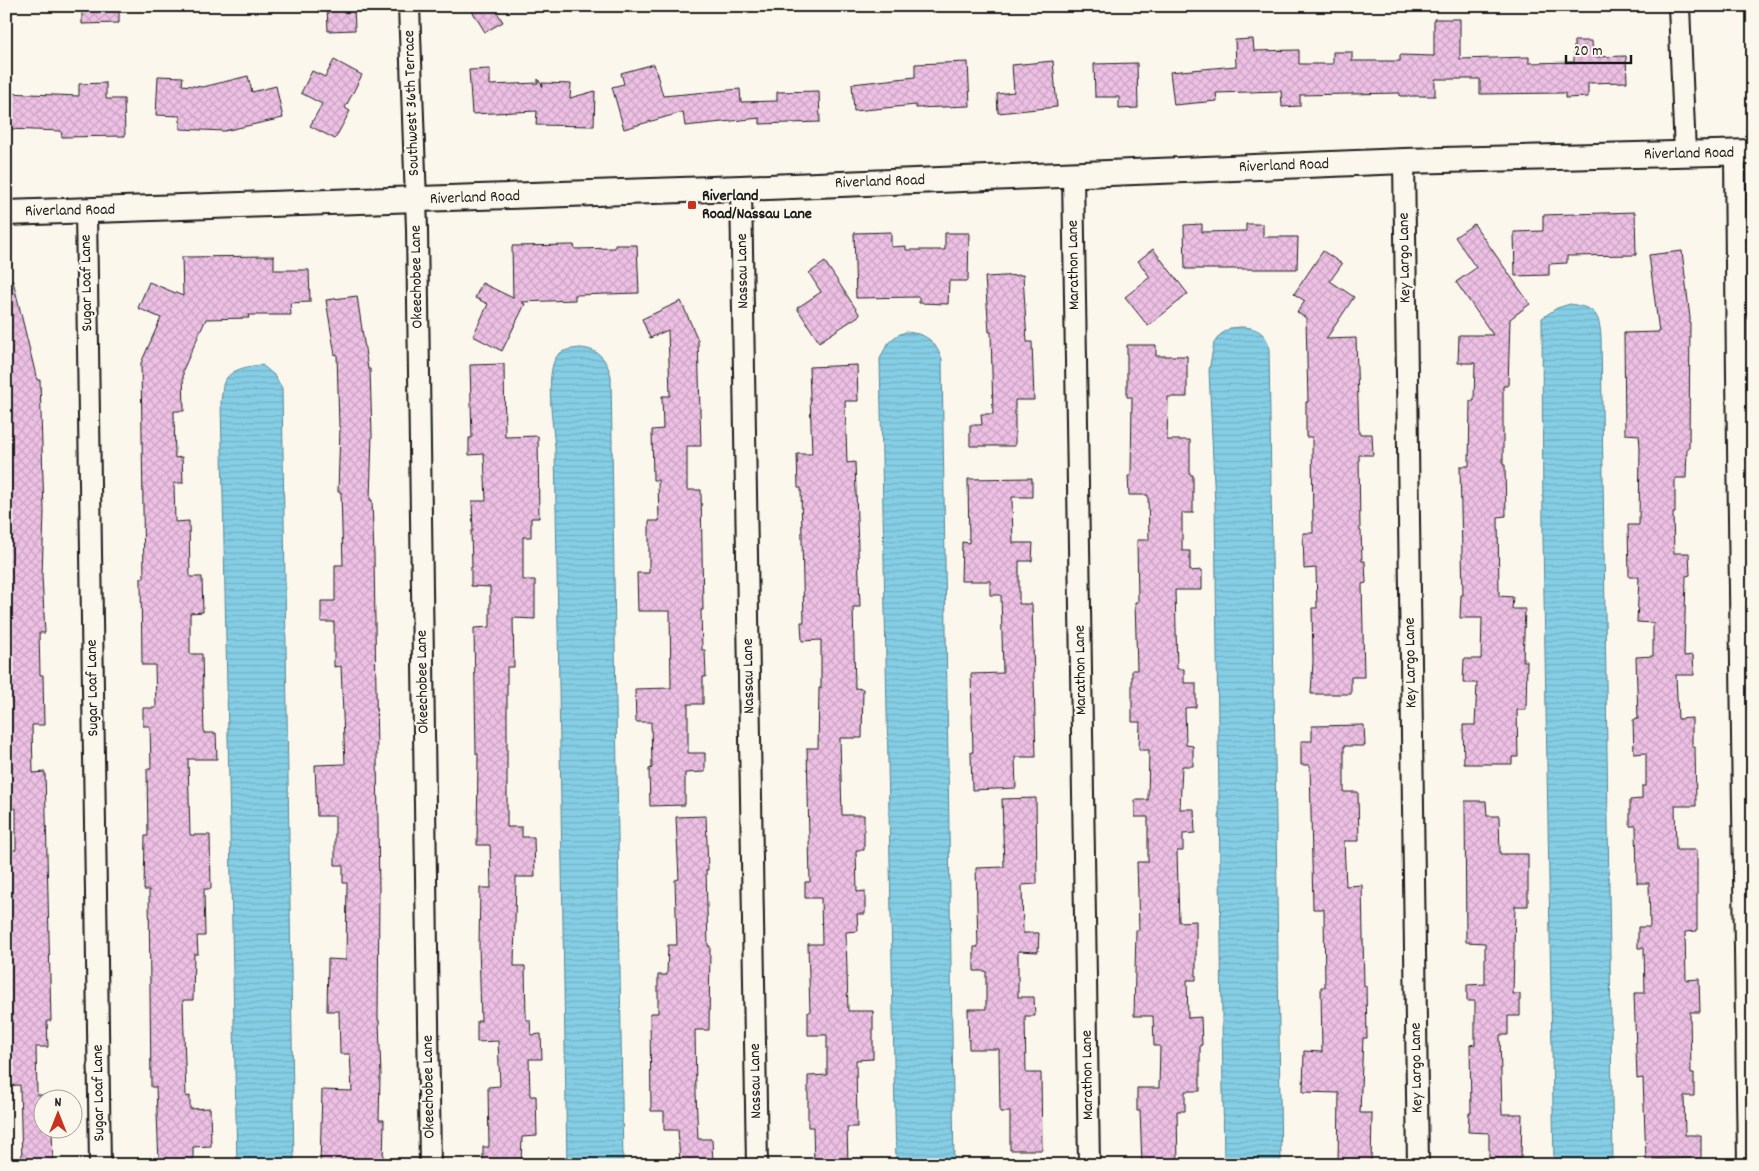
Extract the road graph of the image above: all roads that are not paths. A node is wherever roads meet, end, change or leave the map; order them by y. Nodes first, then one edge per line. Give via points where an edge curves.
1 (409, 6) edge
2 (1678, 6) edge
3 (1744, 152) edge
4 (1685, 154) junction
5 (1404, 161) junction
6 (1073, 175) junction
7 (741, 188) junction
8 (416, 200) junction
9 (86, 211) junction
10 (6, 213) edge
11 (100, 1165) edge
12 (430, 1165) edge
13 (757, 1165) edge
14 (1089, 1165) edge
15 (1418, 1165) edge
16 (1748, 1165) edge

1 - 8 street, Southwest 36th Terrace
2 - 4 street
3 - 4 street, Riverland Road
3 - 16 street via 1737,384
4 - 5 street, Riverland Road
5 - 6 street, Riverland Road
5 - 15 street, Key Largo Lane
6 - 7 street, Riverland Road
6 - 14 street, Marathon Lane
7 - 8 street, Riverland Road
7 - 13 street, Nassau Lane
8 - 9 street, Riverland Road
8 - 12 street, Okeechobee Lane
9 - 10 street, Riverland Road
9 - 11 street, Sugar Loaf Lane

